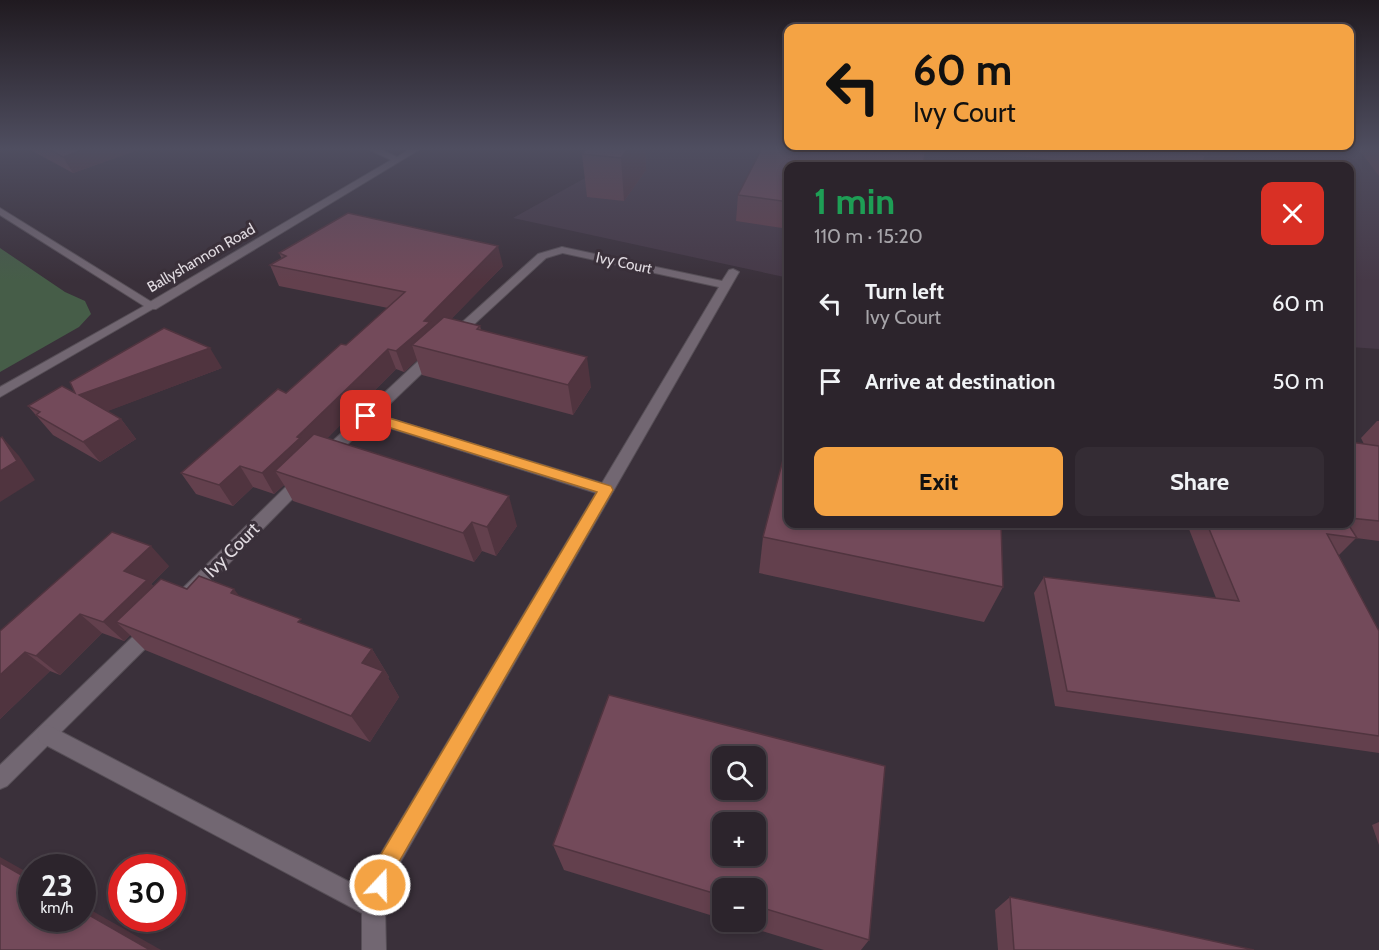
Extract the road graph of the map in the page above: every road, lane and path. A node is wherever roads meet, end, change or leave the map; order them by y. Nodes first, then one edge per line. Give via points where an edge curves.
1 (343, 192) edge
2 (0, 211) edge
3 (152, 306) junction
4 (0, 393) edge
5 (366, 416) junction
6 (606, 490) junction
7 (181, 600) edge
8 (164, 617) edge
9 (46, 735) junction
10 (0, 779) edge
11 (373, 907) junction
12 (375, 950) edge

1 - 3 street, Ballyshannon Road
2 - 3 street
3 - 4 street, Ballyshannon Road
5 - 6 street
5 - 6 street, Ivy Court via 542,256 562,250 730,279
5 - 7 street, Ivy Court
6 - 11 street, Ivy Court via 387,863
8 - 9 street
9 - 10 street
9 - 11 street
11 - 12 street, Ivy Court

